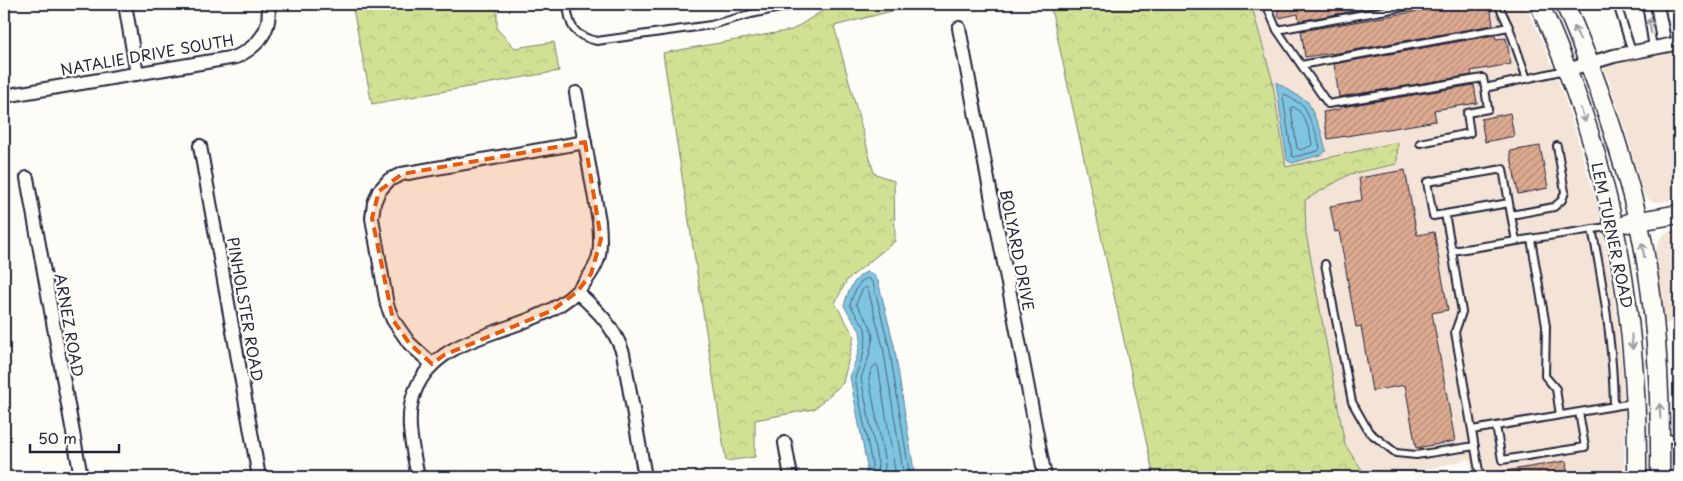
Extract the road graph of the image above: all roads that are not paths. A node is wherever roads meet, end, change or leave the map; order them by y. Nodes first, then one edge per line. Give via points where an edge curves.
1 (125, 4) edge
2 (567, 4) edge
3 (800, 4) edge
4 (1266, 4) edge
5 (1420, 4) edge
6 (1498, 4) edge
7 (1539, 4) edge
8 (1564, 4) edge
9 (1617, 4) edge
10 (1646, 4) edge
11 (1668, 4) edge
12 (268, 7) edge
13 (1509, 27) junction
14 (959, 28) dead end
15 (1277, 30) junction
16 (1677, 44) edge
17 (1654, 48) junction
18 (1632, 52) junction
19 (1590, 63) junction
20 (1301, 65) junction
21 (1567, 70) junction
22 (137, 74) junction
23 (1527, 79) junction
24 (1485, 88) junction
25 (576, 93) dead end
26 (4, 96) edge
27 (585, 142) junction
28 (1420, 142) dead end
29 (200, 146) dead end
30 (1556, 146) dead end
31 (28, 178) dead end
32 (1509, 203) junction
33 (1445, 214) junction
34 (1679, 214) edge
35 (1511, 215) junction
36 (1638, 221) junction
37 (1614, 225) junction
38 (1592, 229) junction
39 (1531, 239) junction
40 (1516, 241) junction
41 (1452, 251) junction
42 (1325, 264) dead end
43 (577, 292) junction
44 (1617, 314) junction
45 (432, 364) junction
46 (1637, 402) junction
47 (1614, 406) junction
48 (1579, 412) junction
49 (1560, 415) junction
50 (1496, 426) junction
51 (1472, 430) junction
52 (1661, 436) junction
53 (1679, 441) edge
54 (785, 443) dead end
55 (1475, 446) junction
56 (81, 477) edge
57 (259, 477) edge
58 (418, 477) edge
59 (645, 477) edge
60 (791, 477) edge
61 (1045, 477) edge
62 (1480, 477) edge
63 (1637, 477) edge
64 (1660, 477) edge

1 - 22 street
2 - 3 lane via 569,22 575,32 596,41 711,25
4 - 15 lane
5 - 15 lane
6 - 13 lane
7 - 21 main road, LEM TURNER ROAD
19 -> 8 main road, LEM TURNER ROAD
9 - 18 lane
17 -> 10 lane
11 - 16 lane
12 - 22 street, NATALIE DRIVE SOUTH via 267,26 261,40 250,51 236,57
13 - 20 lane
13 - 23 lane
14 - 61 street, BOLYARD DRIVE
15 - 20 lane
16 - 17 street
17 - 18 street
18 - 19 street
19 - 21 street
19 - 36 main road, LEM TURNER ROAD via 1619,148
20 - 24 lane via 1328,104 1483,78
21 - 23 lane
21 -> 37 main road, LEM TURNER ROAD via 1596,154
22 - 26 street, NATALIE DRIVE SOUTH
23 - 24 lane
24 - 28 lane via 1488,109 1467,113 1470,133
25 - 27 street
27 - 43 street via 601,239 591,274
27 - 45 street via 402,174 389,180 379,191 372,218 387,305 400,332
29 - 57 street, PINHOLSTER ROAD
30 - 35 lane via 1565,192 1562,200 1554,207
31 - 56 street, ARNEZ ROAD
32 - 33 lane
32 - 33 lane via 1503,169 1427,182 1433,216
32 - 35 lane
33 - 41 lane
34 - 36 main road
35 - 40 lane
36 - 37 main road
52 -> 36 main road, LEM TURNER ROAD via 1653,312
37 - 38 lane
37 - 44 main road, LEM TURNER ROAD
38 - 39 lane
38 - 44 lane
39 - 40 lane
39 - 49 lane via 1546,326 1545,376 1556,389
40 - 41 lane
41 - 51 lane via 1462,312 1455,332
42 - 55 lane via 1352,402 1369,432 1396,452 1416,456
43 - 45 street via 551,311 459,346
43 - 59 street via 608,323 623,353
44 -> 46 main road, LEM TURNER ROAD
44 - 47 lane via 1612,349
45 - 58 street via 414,392 410,409
46 - 47 lane
46 - 63 main road, LEM TURNER ROAD
47 - 48 lane
48 - 49 lane
48 - 50 lane via 1585,447 1502,460
49 - 50 lane
50 - 51 lane
51 - 55 lane
52 - 53 lane
52 - 64 main road, LEM TURNER ROAD
54 - 60 street
55 - 62 lane

